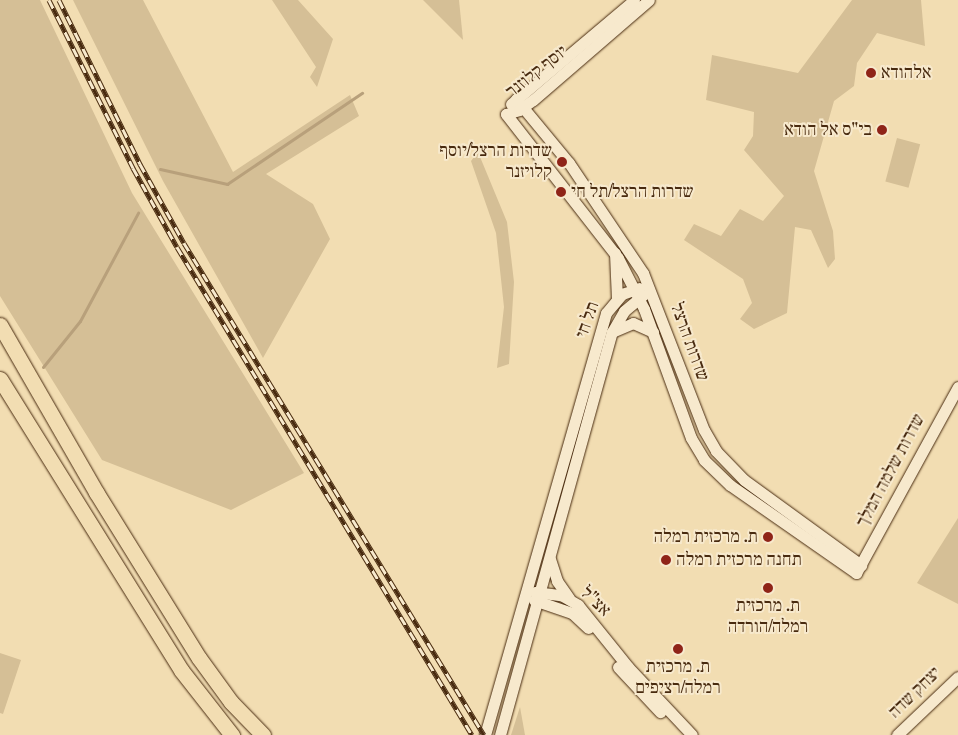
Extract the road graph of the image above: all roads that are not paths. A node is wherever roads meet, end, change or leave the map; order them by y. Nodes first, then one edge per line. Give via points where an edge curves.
1 (634, 0) edge
2 (649, 0) edge
3 (519, 104) junction
4 (506, 114) joint
5 (615, 253) junction
6 (634, 288) junction
7 (650, 288) junction
8 (617, 298) junction
9 (639, 299) junction
10 (0, 324) edge
11 (612, 332) junction
12 (653, 332) junction
13 (0, 379) edge
14 (958, 387) edge
15 (550, 557) junction
16 (858, 569) junction
17 (542, 590) junction
18 (526, 594) junction
19 (570, 600) junction
20 (538, 604) junction
21 (958, 677) edge
22 (232, 735) edge
23 (263, 735) edge
24 (485, 735) edge
25 (500, 735) edge
26 (684, 735) edge
27 (692, 735) edge
28 (897, 735) edge

1 - 3 main road, יוסף קלוזנר
2 - 3 main road, יוסף קלוזנר
3 - 4 main road, יוסף קלוזנר
3 - 7 main road, שדרות הרצל via 569,163 606,215
4 - 5 main road, שדרות הרצל
5 - 6 main road, שדרות הרצל
5 - 8 main road
6 - 7 main road
6 - 8 main road, תל חי
6 - 9 main road, שדרות הרצל
7 - 9 main road, תל חי
7 - 16 main road, שדרות הרצל via 704,430 723,460
8 - 18 main road, תל חי via 603,322
9 - 11 main road, תל חי via 618,317
9 - 12 main road, שדרות הרצל
10 - 23 highway via 96,492 199,658 231,702
11 - 12 main road via 633,324
11 - 15 main road, תל חי
12 - 16 main road, שדרות הרצל via 691,438 712,470 810,543
13 - 22 highway via 181,670
14 - 16 main road, שדרות שלמה המלך
15 - 17 main road, תל חי
15 - 19 main road via 557,581
17 - 18 main road
17 - 19 main road, אצ"ל
17 - 20 main road, תל חי
18 - 20 main road, אצ"ל
18 - 24 main road, תל חי
19 - 27 main road, אצ"ל via 585,612 628,667
20 - 25 main road, תל חי
20 - 26 main road, אצ"ל via 577,616 636,688
21 - 28 main road, יצחק שדה

